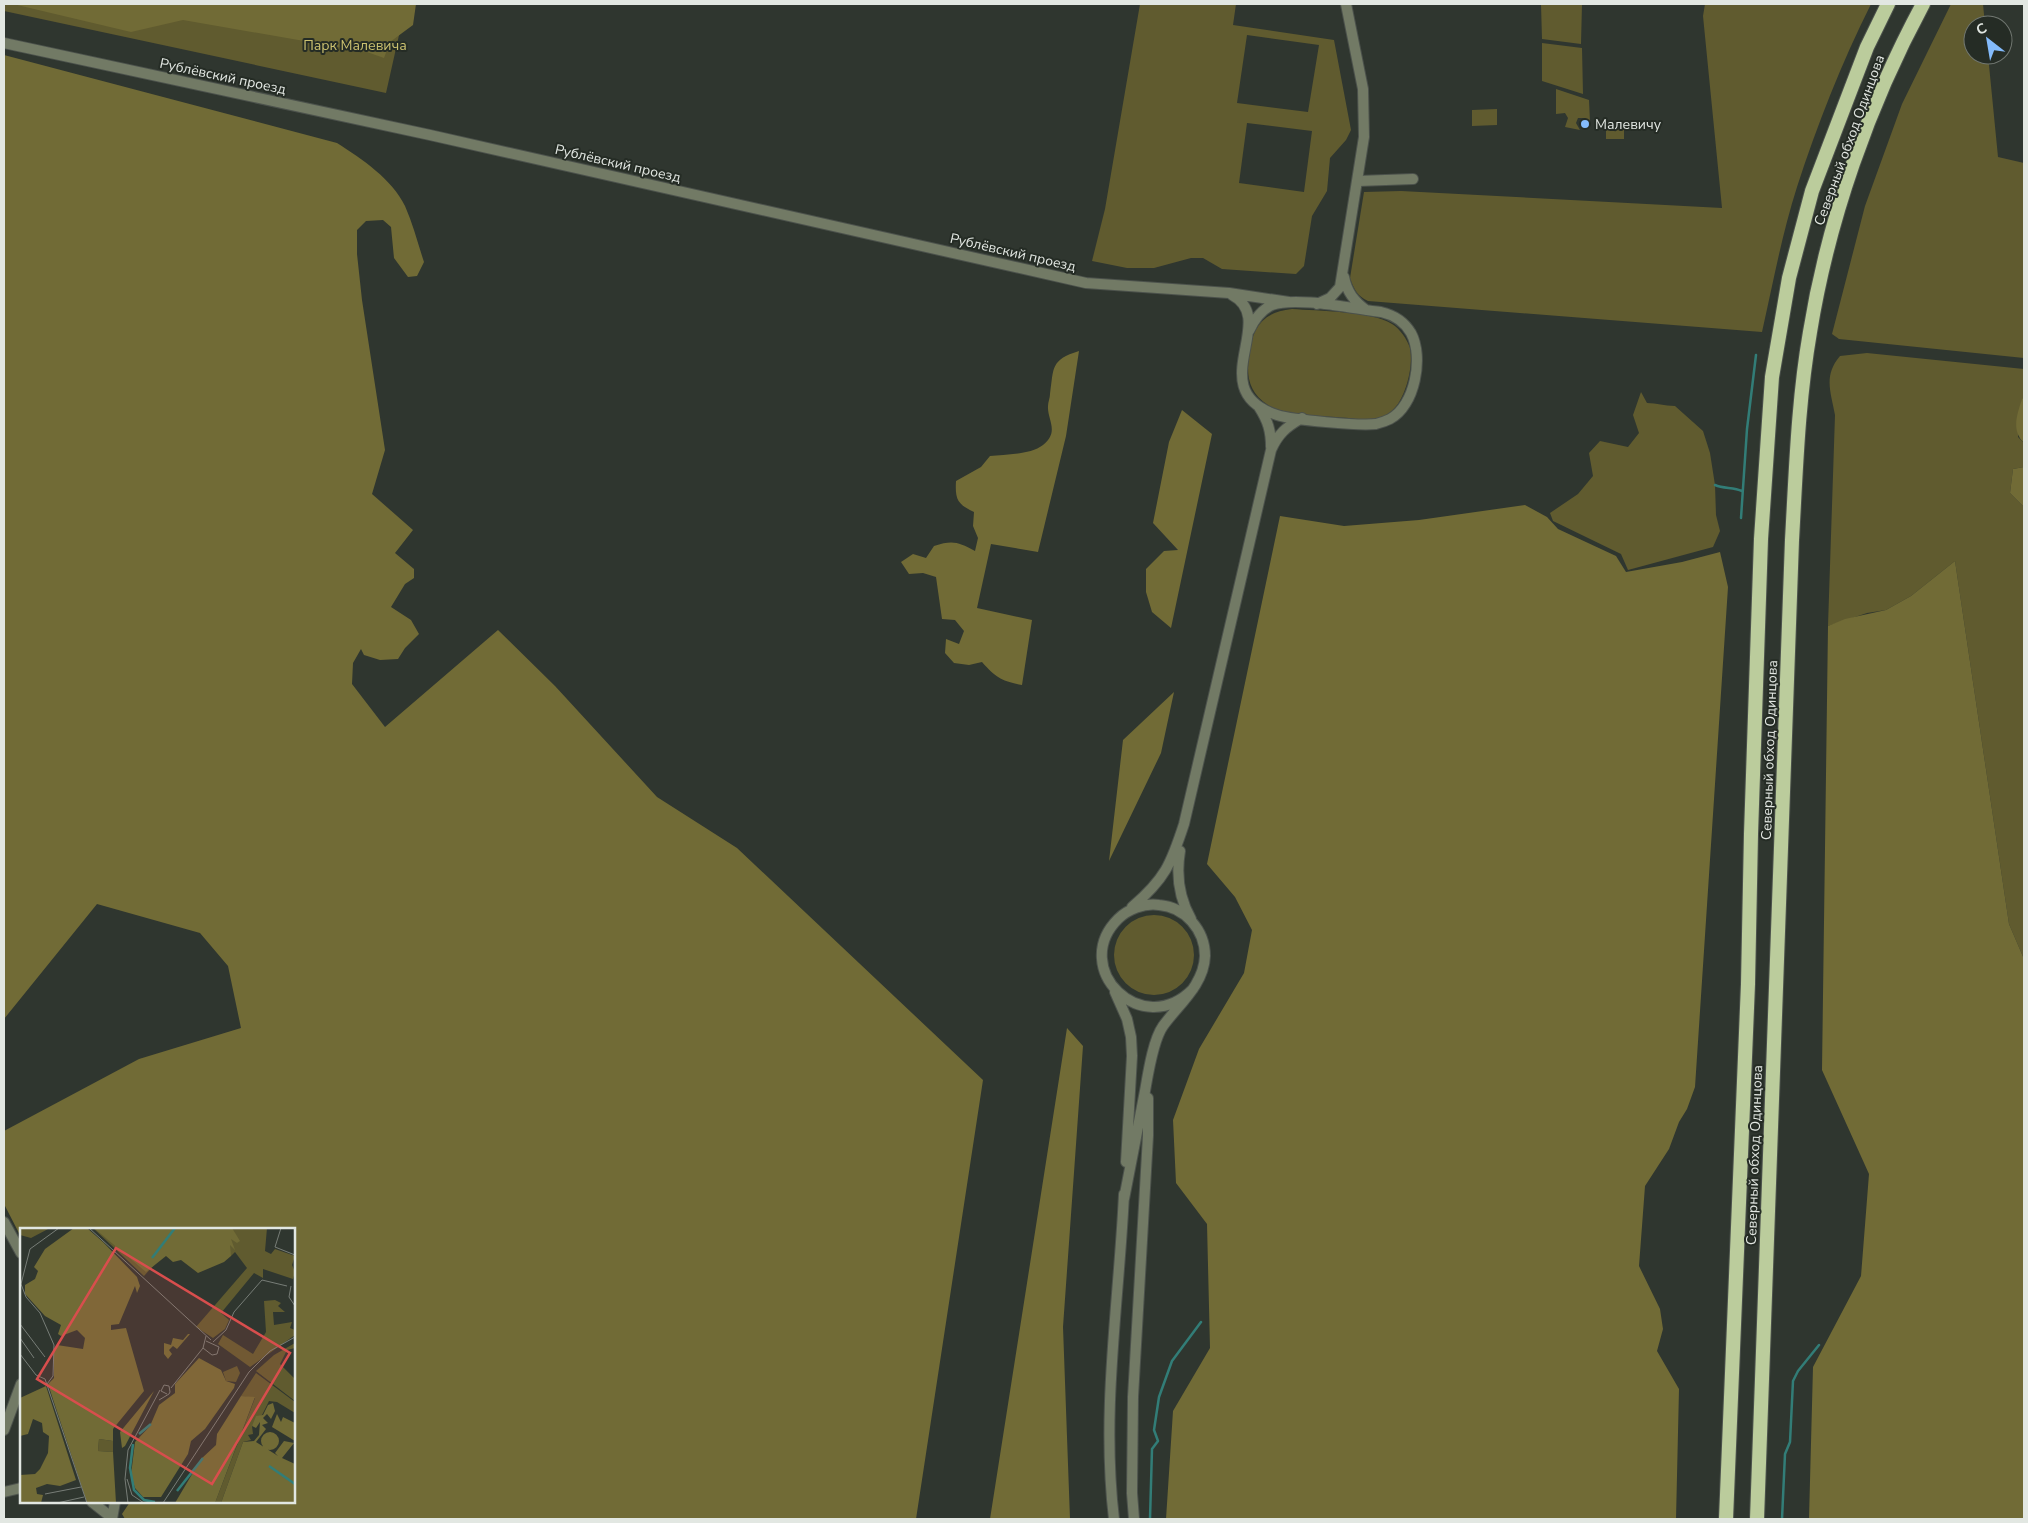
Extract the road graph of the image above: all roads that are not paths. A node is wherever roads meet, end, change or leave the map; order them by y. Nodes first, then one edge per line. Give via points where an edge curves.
1 (1346, 4) edge
2 (1888, 4) edge
3 (1923, 4) edge
4 (4, 43) edge
5 (1414, 179) dead end
6 (1358, 181) junction
7 (1344, 274) junction
8 (1229, 293) junction
9 (1289, 302) junction
10 (1316, 304) junction
11 (1367, 310) junction
12 (1249, 330) junction
13 (1259, 406) junction
14 (1302, 418) junction
15 (1271, 450) junction
16 (1184, 824) junction
17 (1120, 917) junction
18 (1199, 933) junction
19 (1112, 986) junction
20 (1193, 988) junction
21 (1148, 1076) junction
22 (1124, 1199) junction
23 (4, 1222) edge
24 (20, 1251) edge
25 (20, 1387) edge
26 (4, 1430) edge
27 (20, 1488) edge
28 (4, 1492) edge
29 (93, 1503) edge
30 (115, 1503) edge
31 (111, 1518) edge
32 (1114, 1519) edge
33 (1134, 1519) edge
34 (1726, 1519) edge
35 (1757, 1519) edge

1 - 6 street via 1363,89 1364,138
2 - 34 highway, Северный обход Одинцова via 1867,46 1812,191 1789,278 1772,377 1761,539
3 - 35 highway, Северный обход Одинцова via 1895,59 1841,201 1819,284 1803,380 1792,540
4 - 8 street, Рублёвский проезд via 1086,283
5 - 6 street
6 - 7 street
7 - 10 street via 1336,293
7 - 11 street via 1350,295
8 - 9 street, Рублёвский проезд
8 - 12 street via 1246,307
9 - 10 street
9 - 12 street via 1272,305 1263,311
10 - 11 street
11 - 14 street via 1394,315 1403,322 1416,345 1412,393 1403,408 1377,424
12 - 13 street via 1241,371 1243,386
13 - 14 street via 1277,415
13 - 15 street via 1268,421
14 - 15 street via 1286,427
15 - 16 street
16 - 17 street via 1165,875
16 - 18 street via 1178,876 1186,909
17 - 18 street via 1142,906 1168,906 1183,914
17 - 19 street via 1109,930 1103,946 1104,971
18 - 20 street via 1205,957 1202,974
19 - 20 street via 1131,1002 1147,1007 1172,1003
19 - 22 street via 1127,1018 1131,1037
20 - 21 street via 1162,1027
21 - 22 street
21 - 33 street via 1148,1136 1133,1397
22 - 32 street via 1110,1390 1109,1447
23 - 24 street
25 - 26 street
27 - 28 street
29 - 31 street
30 - 31 street

